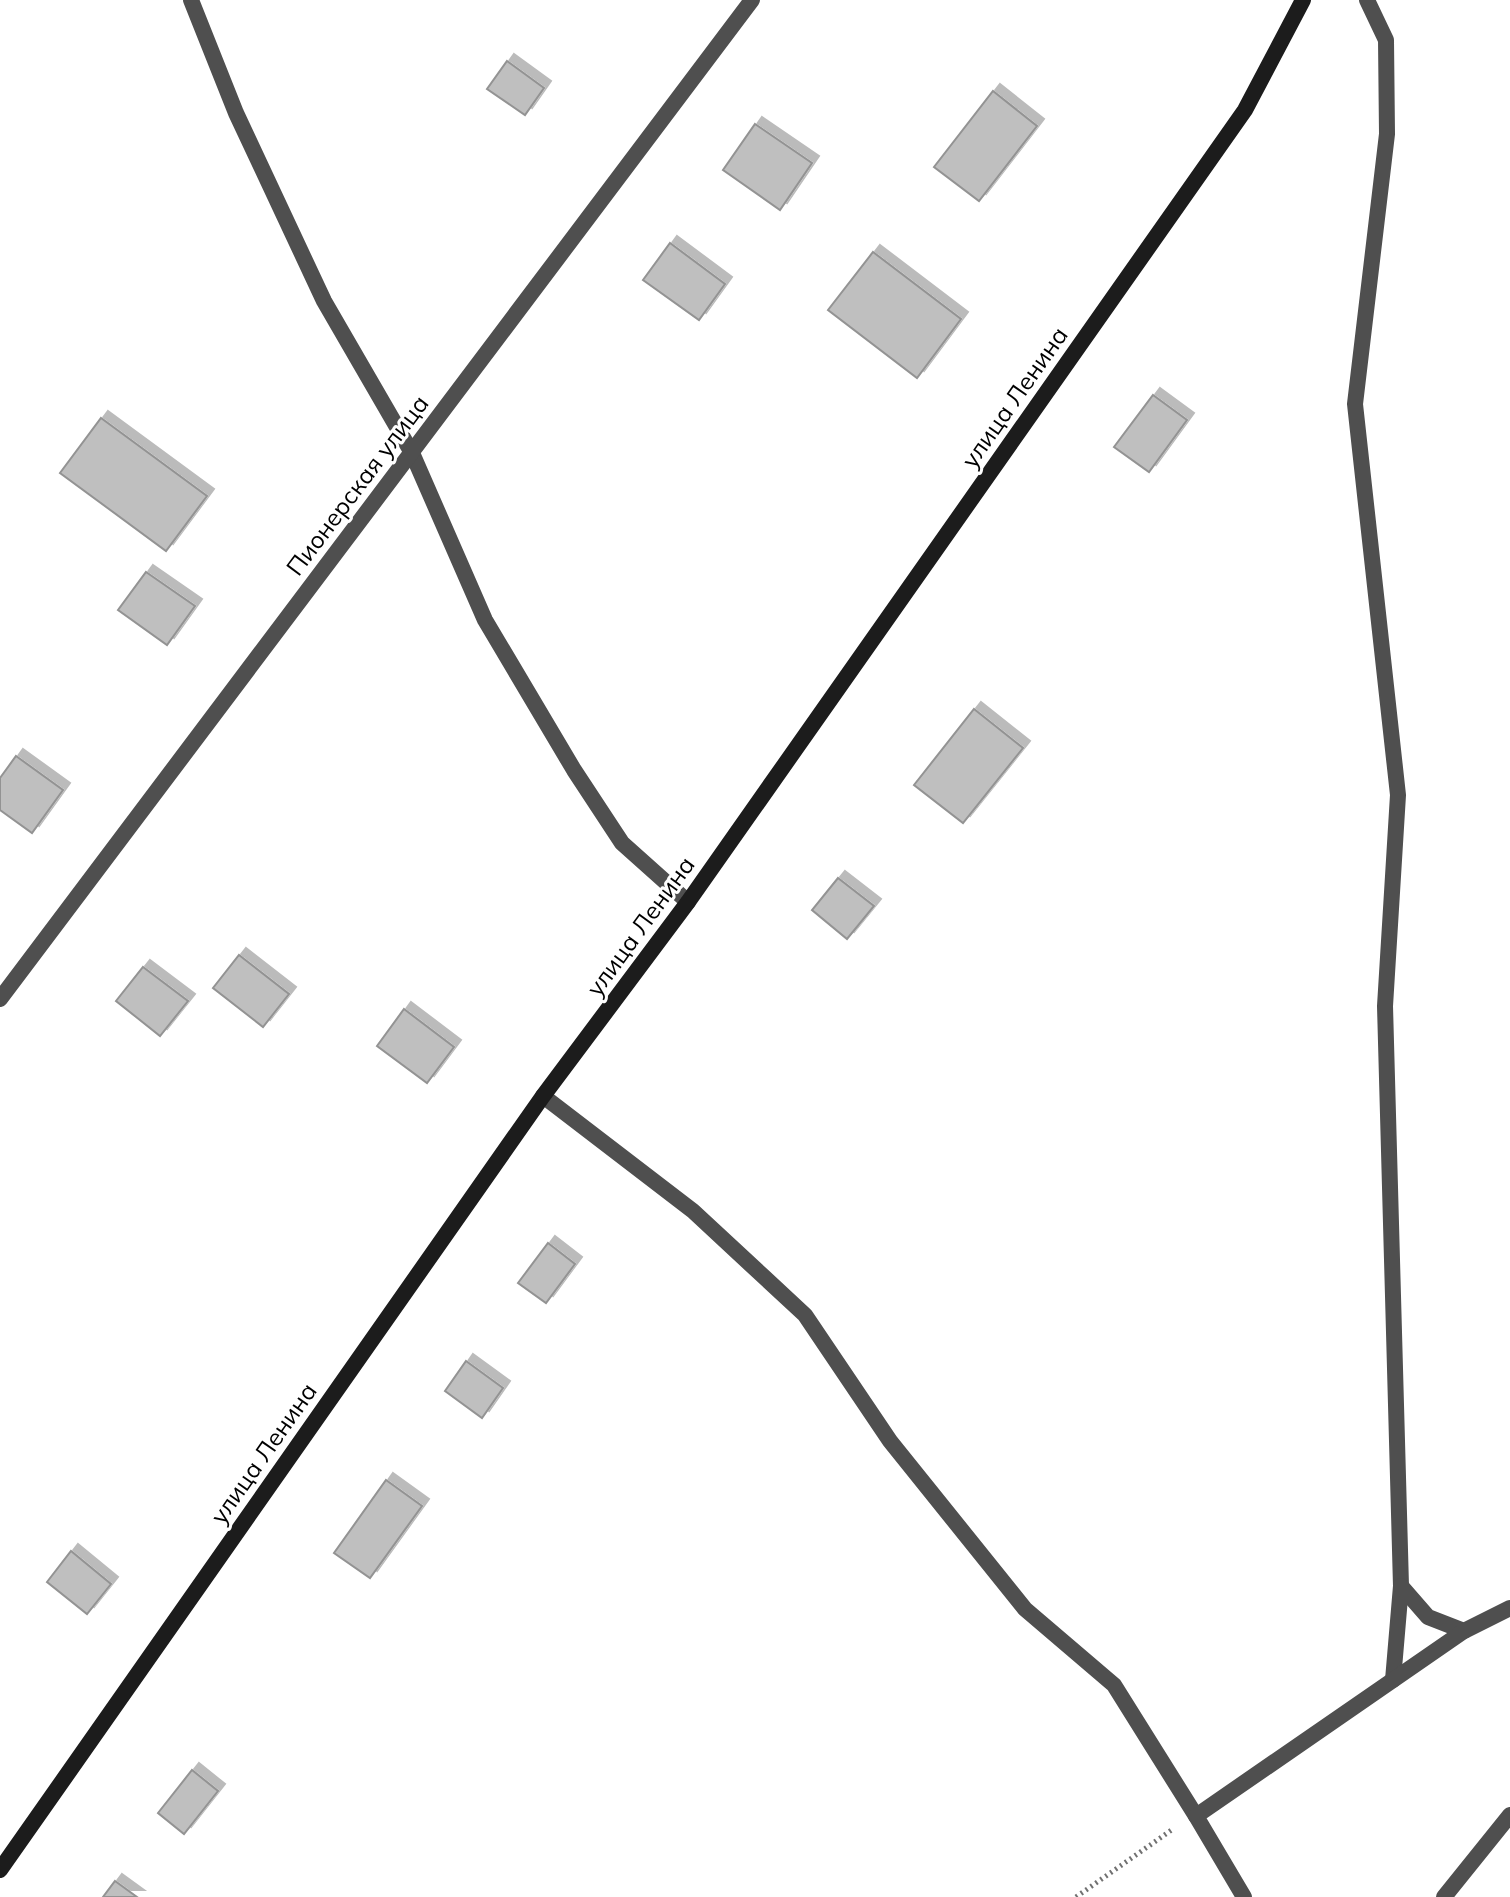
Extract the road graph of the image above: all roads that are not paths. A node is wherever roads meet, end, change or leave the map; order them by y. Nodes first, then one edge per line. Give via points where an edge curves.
1 (191, 0) edge
2 (752, 0) edge
3 (1303, 0) edge
4 (1367, 0) edge
5 (412, 453) junction
6 (688, 902) junction
7 (0, 999) edge
8 (543, 1096) junction
9 (1401, 1586) junction
10 (1510, 1608) edge
11 (1464, 1631) junction
12 (1393, 1680) junction
13 (1510, 1815) edge
14 (1196, 1816) junction
15 (0, 1870) edge
16 (1244, 1897) edge
17 (1444, 1897) edge

1 - 5 street via 236,113 324,301
2 - 5 street, Пионерская улица
3 - 6 street, улица Ленина via 1245,110
4 - 9 street via 1386,40 1387,134 1355,404 1398,795 1385,1006
5 - 6 street via 485,620 574,770 622,843
5 - 7 street, Пионерская улица
6 - 8 street, улица Ленина
8 - 14 street via 693,1211 805,1315 890,1441 1025,1609 1114,1685
8 - 15 street, улица Ленина
9 - 11 street via 1428,1617
9 - 12 street
10 - 11 street
11 - 12 street
12 - 14 street
13 - 17 street
14 - 16 street

